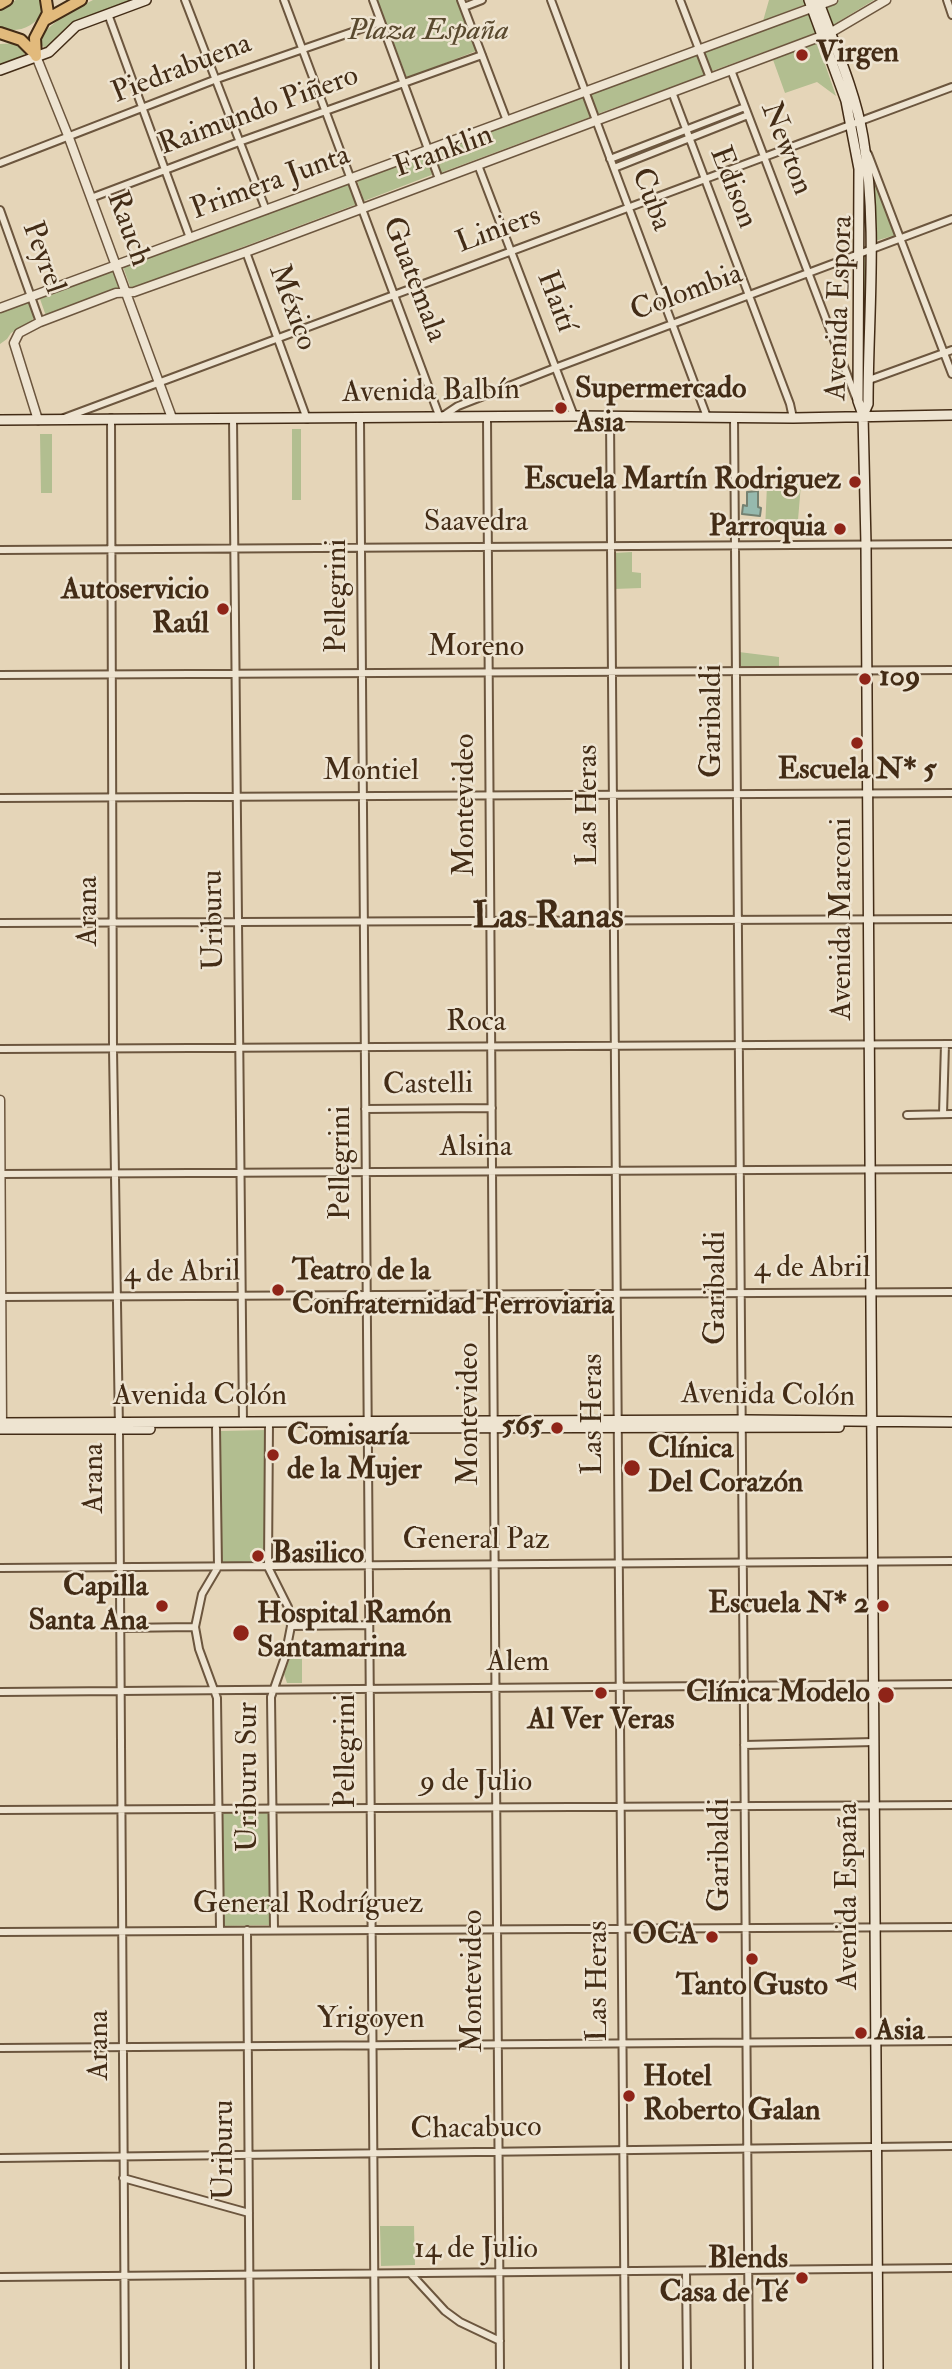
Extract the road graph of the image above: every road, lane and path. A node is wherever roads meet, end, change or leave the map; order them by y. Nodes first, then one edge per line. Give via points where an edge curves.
1 (46, 0) edge
2 (81, 0) edge
3 (146, 0) edge
4 (184, 0) edge
5 (284, 0) edge
6 (373, 0) edge
7 (482, 0) edge
8 (551, 0) edge
9 (680, 0) edge
10 (833, 0) edge
11 (886, 0) edge
12 (947, 0) edge
13 (815, 3) edge
14 (462, 4) edge
15 (108, 14) junction
16 (952, 15) edge
17 (44, 21) junction
18 (382, 22) junction
19 (826, 34) junction
20 (4, 35) edge
21 (302, 49) junction
22 (699, 50) junction
23 (482, 55) junction
24 (36, 56) junction
25 (0, 70) edge
26 (731, 70) junction
27 (710, 78) junction
28 (214, 80) junction
29 (404, 84) junction
30 (952, 87) edge
31 (586, 92) junction
32 (672, 92) junction
33 (745, 107) junction
34 (142, 108) junction
35 (326, 113) junction
36 (748, 115) junction
37 (507, 121) junction
38 (596, 121) junction
39 (856, 122) junction
40 (686, 131) junction
41 (69, 138) junction
42 (863, 138) junction
43 (689, 139) junction
44 (239, 142) junction
45 (429, 150) junction
46 (765, 156) junction
47 (610, 159) junction
48 (0, 163) edge
49 (478, 165) junction
50 (614, 168) junction
51 (164, 171) junction
52 (351, 179) junction
53 (439, 179) junction
54 (705, 179) junction
55 (91, 198) junction
56 (361, 207) junction
57 (629, 207) junction
58 (0, 210) edge
59 (265, 210) junction
60 (952, 219) edge
61 (901, 237) junction
62 (190, 238) junction
63 (870, 248) junction
64 (511, 251) junction
65 (246, 252) junction
66 (860, 253) junction
67 (116, 266) junction
68 (808, 274) junction
69 (126, 292) junction
70 (394, 295) junction
71 (749, 295) junction
72 (32, 296) junction
73 (0, 307) edge
74 (40, 321) junction
75 (673, 324) junction
76 (278, 338) junction
77 (948, 351) edge
78 (555, 368) junction
79 (952, 374) edge
80 (869, 380) junction
81 (159, 383) junction
82 (858, 401) junction
83 (863, 415) junction
84 (952, 415) edge
85 (574, 416) junction
86 (734, 416) junction
87 (487, 417) junction
88 (610, 417) junction
89 (707, 417) junction
90 (111, 418) junction
91 (172, 418) junction
92 (233, 418) junction
93 (440, 418) junction
94 (793, 418) junction
95 (62, 419) junction
96 (307, 419) junction
97 (360, 419) junction
98 (0, 420) edge
99 (38, 420) junction
100 (952, 544) edge
101 (735, 545) junction
102 (866, 545) junction
103 (611, 546) junction
104 (361, 547) junction
105 (488, 547) junction
106 (234, 548) junction
107 (110, 549) junction
108 (0, 550) edge
109 (867, 670) junction
110 (952, 670) edge
111 (612, 671) junction
112 (736, 671) junction
113 (362, 672) junction
114 (489, 672) junction
115 (235, 673) junction
116 (111, 674) junction
117 (0, 675) edge
118 (952, 793) edge
119 (613, 794) junction
120 (737, 794) junction
121 (868, 794) junction
122 (490, 795) junction
123 (237, 796) junction
124 (363, 796) junction
125 (0, 797) edge
126 (112, 798) junction
127 (869, 919) junction
128 (952, 919) edge
129 (614, 920) junction
130 (738, 920) junction
131 (364, 921) junction
132 (491, 921) junction
133 (238, 922) junction
134 (0, 923) edge
135 (113, 923) junction
136 (948, 1044) edge
137 (739, 1045) junction
138 (870, 1045) junction
139 (491, 1046) junction
140 (615, 1046) junction
141 (239, 1047) junction
142 (365, 1047) junction
143 (0, 1049) edge
144 (113, 1049) junction
145 (0, 1100) edge
146 (492, 1108) junction
147 (365, 1109) junction
148 (943, 1114) junction
149 (952, 1114) edge
150 (907, 1115) dead end
151 (952, 1169) edge
152 (740, 1170) junction
153 (870, 1170) junction
154 (492, 1171) junction
155 (616, 1171) junction
156 (366, 1172) junction
157 (240, 1173) junction
158 (0, 1174) edge
159 (114, 1174) junction
160 (871, 1292) junction
161 (952, 1292) edge
162 (741, 1293) junction
163 (493, 1294) junction
164 (617, 1294) junction
165 (367, 1295) junction
166 (242, 1296) junction
167 (1, 1297) edge
168 (116, 1298) junction
169 (243, 1422) junction
170 (952, 1422) edge
171 (742, 1423) junction
172 (872, 1423) junction
173 (368, 1424) junction
174 (494, 1424) junction
175 (618, 1424) junction
176 (269, 1425) junction
177 (1, 1426) edge
178 (119, 1426) junction
179 (216, 1428) junction
180 (952, 1561) edge
181 (873, 1562) junction
182 (743, 1563) junction
183 (619, 1564) junction
184 (495, 1565) junction
185 (369, 1566) junction
186 (218, 1567) junction
187 (268, 1567) junction
188 (0, 1568) edge
189 (120, 1568) junction
190 (369, 1625) junction
191 (291, 1626) junction
192 (195, 1627) junction
193 (120, 1628) junction
194 (952, 1684) edge
195 (744, 1685) junction
196 (874, 1685) junction
197 (620, 1686) junction
198 (495, 1687) junction
199 (273, 1688) junction
200 (370, 1688) junction
201 (215, 1689) junction
202 (121, 1690) junction
203 (0, 1692) edge
204 (874, 1742) junction
205 (744, 1745) junction
206 (874, 1805) junction
207 (952, 1805) edge
208 (621, 1806) junction
209 (744, 1806) junction
210 (371, 1807) junction
211 (496, 1807) junction
212 (122, 1808) junction
213 (218, 1808) junction
214 (271, 1808) junction
215 (0, 1810) edge
216 (875, 1927) junction
217 (952, 1927) edge
218 (622, 1928) junction
219 (745, 1928) junction
220 (220, 1929) junction
221 (274, 1929) junction
222 (372, 1929) junction
223 (497, 1929) junction
224 (123, 1930) junction
225 (247, 1930) junction
226 (0, 1932) edge
227 (952, 2041) edge
228 (623, 2042) junction
229 (746, 2042) junction
230 (876, 2042) junction
231 (498, 2043) junction
232 (373, 2044) junction
233 (124, 2045) junction
234 (248, 2045) junction
235 (0, 2048) edge
236 (952, 2146) edge
237 (877, 2147) junction
238 (747, 2149) junction
239 (624, 2151) junction
240 (498, 2152) junction
241 (372, 2154) junction
242 (248, 2155) junction
243 (124, 2157) junction
244 (0, 2158) edge
245 (123, 2178) junction
246 (249, 2213) junction
247 (952, 2268) edge
248 (878, 2269) junction
249 (686, 2271) junction
250 (748, 2271) junction
251 (625, 2272) junction
252 (499, 2273) junction
253 (249, 2274) junction
254 (411, 2274) junction
255 (374, 2275) junction
256 (125, 2276) junction
257 (0, 2277) edge
258 (500, 2341) junction
259 (125, 2369) edge
260 (250, 2369) edge
261 (375, 2369) edge
262 (500, 2369) edge
263 (625, 2369) edge
264 (687, 2369) edge
265 (749, 2369) edge
266 (878, 2369) edge

1 - 17 highway via 49,9
2 - 17 highway
3 - 15 main road
4 - 28 street
5 - 21 street, Guatemala
6 - 18 street
7 - 14 street
8 - 31 street, Cuba
9 - 22 street
10 - 13 street, Primera Junta
11 - 19 street, Franklin
12 - 16 street
13 - 19 main road, Avenida Espora
13 - 22 street, Primera Junta
14 - 23 street
15 - 24 main road via 76,26 52,49
15 - 34 street
17 - 20 highway via 28,32
17 - 24 highway via 34,43
18 - 21 street, Piedrabuena
18 - 29 street
19 - 26 street, Franklin
19 - 39 main road, Avenida Espora
20 - 24 highway via 28,45
21 - 28 street, Piedrabuena
21 - 35 street, Guatemala
22 - 27 street
22 - 31 street, Primera Junta
23 - 29 street, Raimundo Piñero
23 - 37 street
24 - 25 main road
24 - 41 street, Rauch
26 - 27 street, Franklin
26 - 33 street, Newton
27 - 32 street, Franklin
28 - 34 street, Piedrabuena
28 - 44 street
29 - 35 street, Raimundo Piñero
29 - 45 street
30 - 39 street, Liniers
31 - 37 street, Primera Junta
31 - 38 street, Cuba
32 - 38 street, Franklin
32 - 40 street, Edison
33 - 36 street, Newton
33 - 40 street
34 - 41 street, Piedrabuena
34 - 51 street
35 - 44 street, Raimundo Piñero
35 - 52 street, Guatemala
36 - 43 street
36 - 46 street, Newton
37 - 45 street, Primera Junta
38 - 47 street, Cuba
38 - 49 street, Franklin
39 - 42 main road, Avenida Espora
39 - 46 street, Liniers
39 - 66 main road, Avenida Espora
40 - 43 street, Edison
40 - 47 street
41 - 48 street, Piedrabuena
41 - 55 street, Rauch
42 - 61 street
42 - 63 main road, Avenida Espora
43 - 50 street
43 - 54 street, Edison
44 - 51 street, Raimundo Piñero
44 - 59 street
45 - 52 street, Primera Junta
45 - 53 street
46 - 54 street, Liniers
46 - 68 street, Newton
47 - 50 street, Cuba
49 - 53 street, Franklin
49 - 64 street, Haití
50 - 57 street, Cuba
51 - 55 street, Raimundo Piñero
51 - 62 street
52 - 56 street, Guatemala
52 - 59 street, Primera Junta
53 - 56 street, Franklin
54 - 57 street, Liniers
54 - 71 street, Edison
55 - 67 street, Rauch
56 - 65 street, Franklin
56 - 70 street, Guatemala
57 - 64 street, Liniers
57 - 75 street, Cuba
58 - 72 street, Peyrel
59 - 62 street, Primera Junta
60 - 61 street, Colombia
61 - 63 street, Colombia
61 - 77 street
62 - 67 street, Primera Junta
63 - 66 street, Colombia
63 - 80 main road, Avenida Espora
64 - 70 street, Liniers
64 - 78 street, Haití
65 - 69 street, Franklin
65 - 76 street, México
66 - 68 street, Colombia
66 - 82 main road, Avenida Espora
67 - 69 street, Rauch
67 - 72 street, Primera Junta
68 - 71 street, Colombia
68 - 82 street, Newton
69 - 74 street, Franklin
69 - 81 street, Rauch
70 - 76 street, Liniers
70 - 93 street, Guatemala
71 - 75 street, Colombia
71 - 94 street, Edison
72 - 73 street, Primera Junta
72 - 74 street, Peyrel
74 - 99 street, Franklin via 15,338
75 - 78 street, Colombia
75 - 89 street, Cuba
76 - 81 street, Liniers
76 - 96 street, México
77 - 79 street
77 - 80 street
78 - 85 street, Haití
78 - 93 street, Colombia via 458,406
80 - 83 main road, Avenida Espora via 869,404
81 - 91 street, Rauch
81 - 95 street, Liniers
82 - 83 main road, Avenida Espora
83 - 84 main road, Avenida Balbín
83 - 94 main road, Avenida Balbín
83 - 102 main road, Avenida Marconi
85 - 87 main road, Avenida Balbín
85 - 88 main road, Avenida Balbín
86 - 89 main road, Avenida Balbín
86 - 94 main road, Avenida Balbín
86 - 101 street, Garibaldi
87 - 93 main road, Avenida Balbín
87 - 105 street, Montevideo
88 - 89 main road, Avenida Balbín
88 - 103 street, Las Heras
90 - 91 main road, Avenida Balbín
90 - 95 main road, Avenida Balbín
90 - 107 street, Arana
91 - 92 main road, Avenida Balbín
92 - 96 main road, Avenida Balbín
92 - 106 street, Uriburu
93 - 97 main road, Avenida Balbín
95 - 99 main road, Avenida Balbín
96 - 97 main road, Avenida Balbín
97 - 104 street, Pellegrini
98 - 99 main road, Avenida Balbín
100 - 102 street, Saavedra
101 - 102 street, Saavedra
101 - 103 street, Saavedra
101 - 112 street, Garibaldi
102 - 109 main road, Avenida Marconi
103 - 105 street, Saavedra
103 - 111 street, Las Heras
104 - 105 street, Saavedra
104 - 106 street, Saavedra
104 - 113 street, Pellegrini
105 - 114 street, Montevideo
106 - 107 street, Saavedra
106 - 115 street, Uriburu
107 - 108 street, Saavedra
107 - 116 street, Arana
109 - 110 street, Moreno
109 - 112 street, Moreno
109 - 121 main road, Avenida Marconi
111 - 112 street, Moreno
111 - 114 street, Moreno
111 - 119 street, Las Heras
112 - 120 street, Garibaldi
113 - 114 street, Moreno
113 - 115 street, Moreno
113 - 124 street, Pellegrini
114 - 122 street, Montevideo
115 - 116 street, Moreno
115 - 123 street, Uriburu
116 - 117 street, Moreno
116 - 126 street, Arana
118 - 121 street, Montiel
119 - 120 street, Montiel
119 - 122 street, Montiel
119 - 129 street, Las Heras
120 - 121 street, Montiel
120 - 130 street, Garibaldi
121 - 127 main road, Avenida Marconi
122 - 124 street, Montiel
122 - 132 street, Montevideo
123 - 124 street, Montiel
123 - 126 street, Montiel
123 - 133 street, Uriburu
124 - 131 street, Pellegrini
125 - 126 street, Montiel
126 - 135 street, Arana
127 - 128 street
127 - 130 street
127 - 138 main road, Avenida Marconi
129 - 130 street
129 - 132 street
129 - 140 street, Las Heras
130 - 137 street, Garibaldi
131 - 132 street
131 - 133 street
131 - 142 street, Pellegrini
132 - 139 street, Montevideo
133 - 135 street
133 - 141 street, Uriburu
134 - 135 street
135 - 144 street, Arana
136 - 138 street, Roca
136 - 148 street
137 - 138 street, Roca
137 - 140 street, Roca
137 - 152 street, Garibaldi
138 - 153 main road, Avenida Marconi
139 - 140 street, Roca
139 - 142 street, Roca
139 - 146 street, Montevideo
140 - 155 street, Las Heras
141 - 142 street, Roca
141 - 144 street, Roca
141 - 157 street, Uriburu
142 - 147 street, Pellegrini
143 - 144 street, Roca
144 - 159 street, Arana
145 - 158 street
146 - 147 street, Castelli
146 - 154 street, Montevideo
147 - 156 street, Pellegrini
148 - 149 street
148 - 150 street
151 - 153 street, Alsina
152 - 153 street, Alsina
152 - 155 street, Alsina
152 - 162 street, Garibaldi
153 - 160 main road, Avenida Marconi
154 - 155 street, Alsina
154 - 156 street, Alsina
154 - 163 street, Montevideo
155 - 164 street, Las Heras
156 - 157 street, Alsina
156 - 165 street, Pellegrini
157 - 159 street, Alsina
157 - 166 street, Uriburu
158 - 159 street, Alsina
158 - 167 street
159 - 168 street, Arana
160 - 161 street, 4 de Abril
160 - 162 street, 4 de Abril
160 - 172 main road, Avenida Marconi
162 - 164 street, 4 de Abril
162 - 171 street, Garibaldi
163 - 164 street, 4 de Abril
163 - 165 street, 4 de Abril
163 - 174 street, Montevideo
164 - 175 street, Las Heras
165 - 166 street, 4 de Abril
165 - 173 street, Pellegrini
166 - 168 street, 4 de Abril
166 - 169 street, Uriburu
167 - 168 street, 4 de Abril
167 - 177 street
168 - 178 street, Arana
169 - 176 main road, Avenida Colón
169 - 178 main road, Avenida Colón
170 - 172 main road, Avenida Colón
171 - 172 main road, Avenida Colón
171 - 175 main road, Avenida Colón
171 - 182 street, Garibaldi
172 - 181 main road, Avenida España
173 - 174 main road, Avenida Colón
173 - 176 main road, Avenida Colón
173 - 185 street, Pellegrini
174 - 175 main road, Avenida Colón
174 - 184 street, Montevideo
175 - 183 street, Las Heras
176 - 179 main road, Avenida Colón
176 - 187 street, Uriburu Sur
177 - 178 main road, Avenida Colón
178 - 179 main road, Avenida Colón
178 - 189 street, Arana
179 - 186 street
180 - 181 street, General Paz
181 - 182 street, General Paz
181 - 196 main road, Avenida España
182 - 183 street, General Paz
182 - 195 street, Garibaldi
183 - 184 street, General Paz
183 - 197 street, Las Heras
184 - 185 street, General Paz
184 - 198 street, Montevideo
185 - 187 street, General Paz
185 - 190 street, Pellegrini
186 - 187 street, General Paz
186 - 189 street, General Paz
186 - 192 street via 202,1594
187 - 191 street, Uriburu Sur via 288,1607
188 - 189 street, General Paz
189 - 193 street, Arana
190 - 191 street
190 - 200 street, Pellegrini
191 - 199 street, Uriburu Sur
192 - 193 street
192 - 201 street
193 - 202 street, Arana
194 - 196 street, Alem
195 - 196 street, Alem
195 - 197 street, Alem
195 - 205 street, Garibaldi
196 - 204 main road, Avenida España
197 - 198 street, Alem
197 - 208 street, Las Heras
198 - 200 street, Alem
198 - 211 street, Montevideo
199 - 200 street, Alem
199 - 201 street, Alem
199 - 214 street, Uriburu Sur
200 - 210 street, Pellegrini
201 - 202 street, Alem
201 - 213 street
202 - 203 street, Alem
202 - 212 street, Arana
204 - 205 street
204 - 206 main road, Avenida España
205 - 209 street, Garibaldi
206 - 207 street, 9 de Julio
206 - 209 street, 9 de Julio
206 - 216 main road, Avenida España
208 - 209 street, 9 de Julio
208 - 211 street, 9 de Julio
208 - 218 street, Las Heras
209 - 219 street, Garibaldi
210 - 211 street, 9 de Julio
210 - 214 street, 9 de Julio
210 - 222 street, Pellegrini
211 - 223 street, Montevideo
212 - 213 street, 9 de Julio
212 - 215 street, 9 de Julio
212 - 224 street, Arana
213 - 214 street, 9 de Julio
213 - 220 street
214 - 221 street, Uriburu Sur
216 - 217 street, General Rodríguez
216 - 219 street, General Rodríguez
216 - 230 main road, Avenida España
218 - 219 street, General Rodríguez
218 - 223 street, General Rodríguez
218 - 228 street, Las Heras
219 - 229 street, Garibaldi
220 - 224 street, General Rodríguez
220 - 225 street, General Rodríguez
221 - 222 street, General Rodríguez
221 - 225 street, General Rodríguez
222 - 223 street, General Rodríguez
222 - 232 street, Pellegrini
223 - 231 street, Montevideo
224 - 226 street, General Rodríguez
224 - 233 street, Arana
225 - 234 street, Uriburu
227 - 230 street, Yrigoyen
228 - 229 street, Yrigoyen
228 - 231 street, Yrigoyen
228 - 239 street, Las Heras
229 - 230 street, Yrigoyen
229 - 238 street, Garibaldi
230 - 237 main road, Avenida España
231 - 232 street, Yrigoyen
231 - 240 street, Montevideo
232 - 234 street, Yrigoyen
232 - 241 street, Pellegrini
233 - 234 street, Yrigoyen
233 - 235 street, Yrigoyen
233 - 243 street, Arana
234 - 242 street, Uriburu
236 - 237 street, Chacabuco
237 - 238 street, Chacabuco
237 - 248 main road, Avenida España
238 - 239 street, Chacabuco
238 - 250 street, Garibaldi
239 - 240 street, Chacabuco
239 - 251 street, Las Heras
240 - 241 street, Chacabuco
240 - 252 street, Montevideo
241 - 242 street, Chacabuco
241 - 255 street, Pellegrini
242 - 243 street, Chacabuco
242 - 246 street, Uriburu
243 - 244 street, Chacabuco
243 - 245 street, Arana
245 - 246 street
245 - 256 street, Arana
246 - 253 street, Uriburu
247 - 248 street, 14 de Julio
248 - 250 street, 14 de Julio
248 - 266 main road, Avenida España
249 - 250 street, 14 de Julio
249 - 251 street, 14 de Julio
249 - 264 street
250 - 265 street, Garibaldi
251 - 252 street, 14 de Julio
251 - 263 street, Las Heras
252 - 254 street, 14 de Julio
252 - 258 street, Montevideo
253 - 255 street, 14 de Julio
253 - 256 street, 14 de Julio
253 - 260 street, Uriburu
254 - 255 street, 14 de Julio
254 - 258 street via 445,2311
255 - 261 street, Pellegrini
256 - 257 street, 14 de Julio
256 - 259 street, Arana
258 - 262 street, Montevideo

